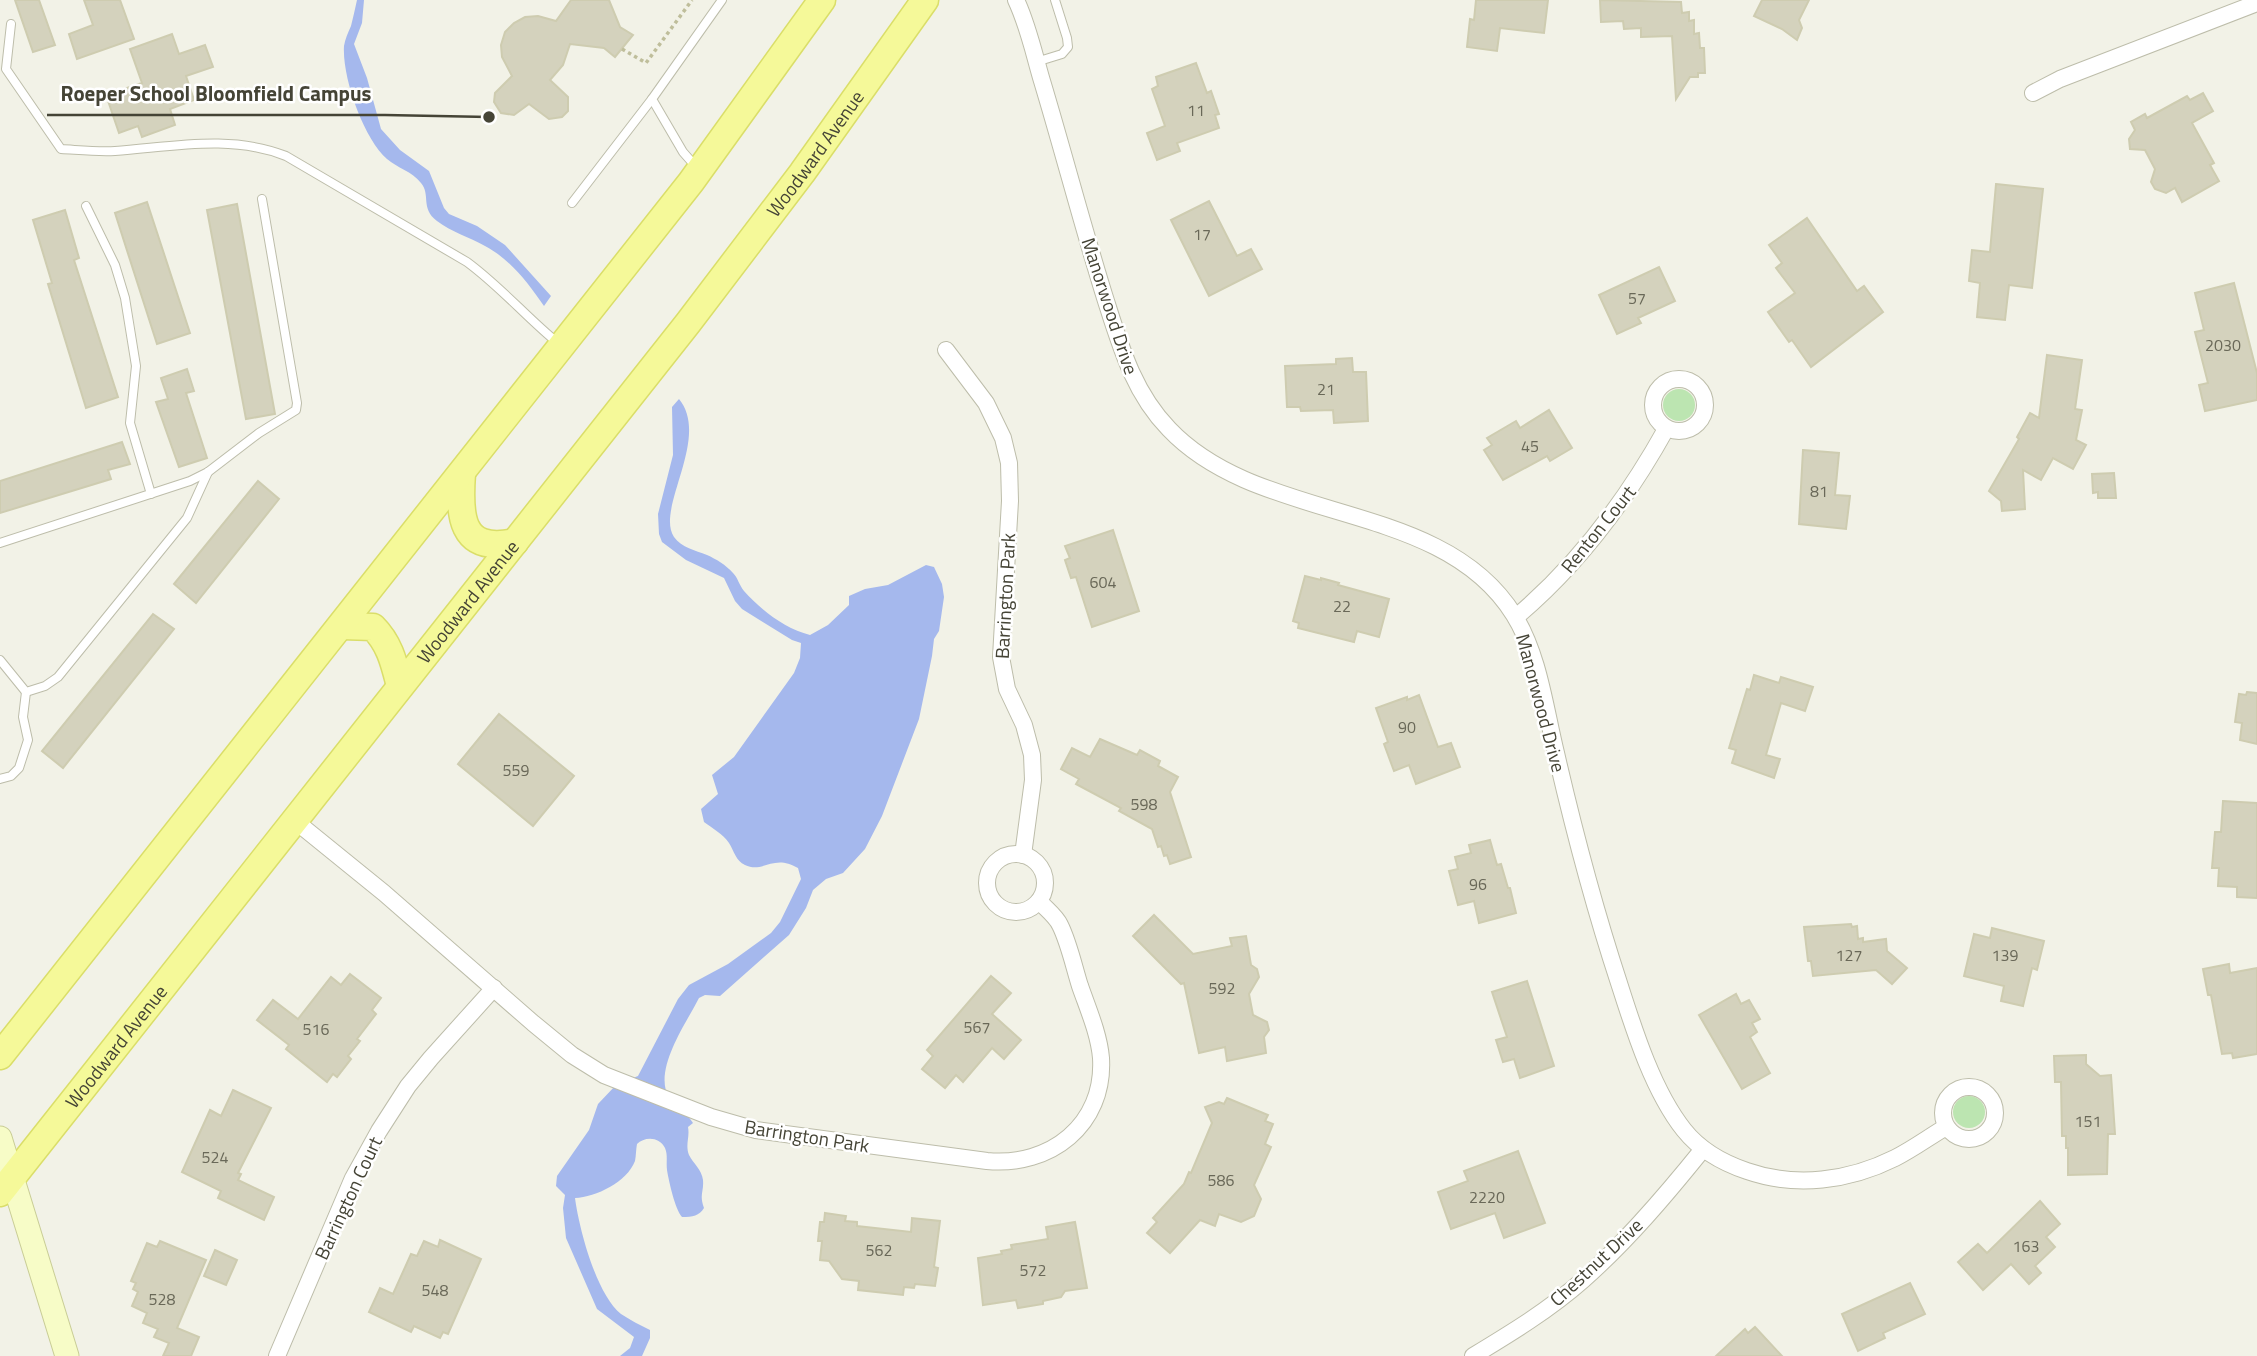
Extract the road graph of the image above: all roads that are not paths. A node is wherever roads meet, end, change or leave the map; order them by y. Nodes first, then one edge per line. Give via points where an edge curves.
1 (722, 0) edge
2 (822, 0) edge
3 (925, 0) edge
4 (1016, 0) edge
5 (1055, 0) edge
6 (2257, 3) edge
7 (11, 24) dead end
8 (1036, 62) junction
9 (2033, 93) dead end
10 (652, 99) junction
11 (699, 171) junction
12 (262, 199) dead end
13 (572, 203) dead end
14 (86, 206) dead end
15 (561, 346) junction
16 (946, 350) dead end
17 (1666, 429) dead end
18 (208, 472) junction
19 (462, 473) junction
20 (152, 494) junction
21 (514, 541) junction
22 (0, 543) edge
23 (1516, 617) junction
24 (342, 626) junction
25 (0, 660) edge
26 (400, 686) junction
27 (26, 692) junction
28 (0, 779) edge
29 (294, 820) junction
30 (1023, 855) junction
31 (1038, 901) junction
32 (494, 988) junction
33 (0, 1056) edge
34 (1946, 1127) dead end
35 (0, 1138) edge
36 (1703, 1150) junction
37 (6, 1185) edge
38 (67, 1356) edge
39 (277, 1356) edge
40 (1472, 1356) edge

1 - 10 lane
2 - 11 main road
3 - 21 main road, Woodward Avenue via 745,249
4 - 8 street, Manorwood Drive
5 - 8 lane via 1068,47 1062,54
6 - 9 street
7 - 15 lane via 6,69 61,149 112,151 208,143 255,146 286,156 467,262
8 - 23 street, Manorwood Drive via 1119,344 1135,382 1159,418 1192,449 1234,474 1413,537 1452,556 1489,585
10 - 11 lane
10 - 13 lane
11 - 15 main road
12 - 18 lane via 296,410
14 - 20 lane via 115,265 125,298 136,366 130,423
15 - 19 main road
16 - 30 street, Barrington Park via 986,403 1009,463 1001,657 1007,689 1032,755
17 - 23 street, Renton Court via 1593,540
18 - 20 lane
18 - 27 lane via 187,518 58,677
19 - 21 main road via 460,512 469,532 481,541
19 - 24 main road
20 - 22 lane
21 - 26 main road, Woodward Avenue
23 - 36 street, Manorwood Drive via 1533,658 1584,870 1625,1003 1662,1095 1682,1128
24 - 26 main road via 373,627 384,638
24 - 33 main road
25 - 27 lane
26 - 29 main road, Woodward Avenue
27 - 28 lane via 23,717 28,740 19,768
29 - 32 street, Barrington Park
29 - 37 main road, Woodward Avenue
30 - 31 street via 1042,870 1045,886
30 - 31 street via 998,860 988,875 989,892 1007,911 1024,911
31 - 32 street, Barrington Park via 1060,923 1101,1054 1100,1083 1090,1111 1060,1144 1032,1158 1004,1162 772,1133 711,1117 604,1075 572,1055
32 - 39 street, Barrington Court via 408,1086 379,1131 353,1178
34 - 36 street, Manorwood Drive via 1894,1158 1822,1180 1763,1176
35 - 37 street
36 - 40 street, Chestnut Drive via 1582,1280 1517,1330
37 - 38 street

